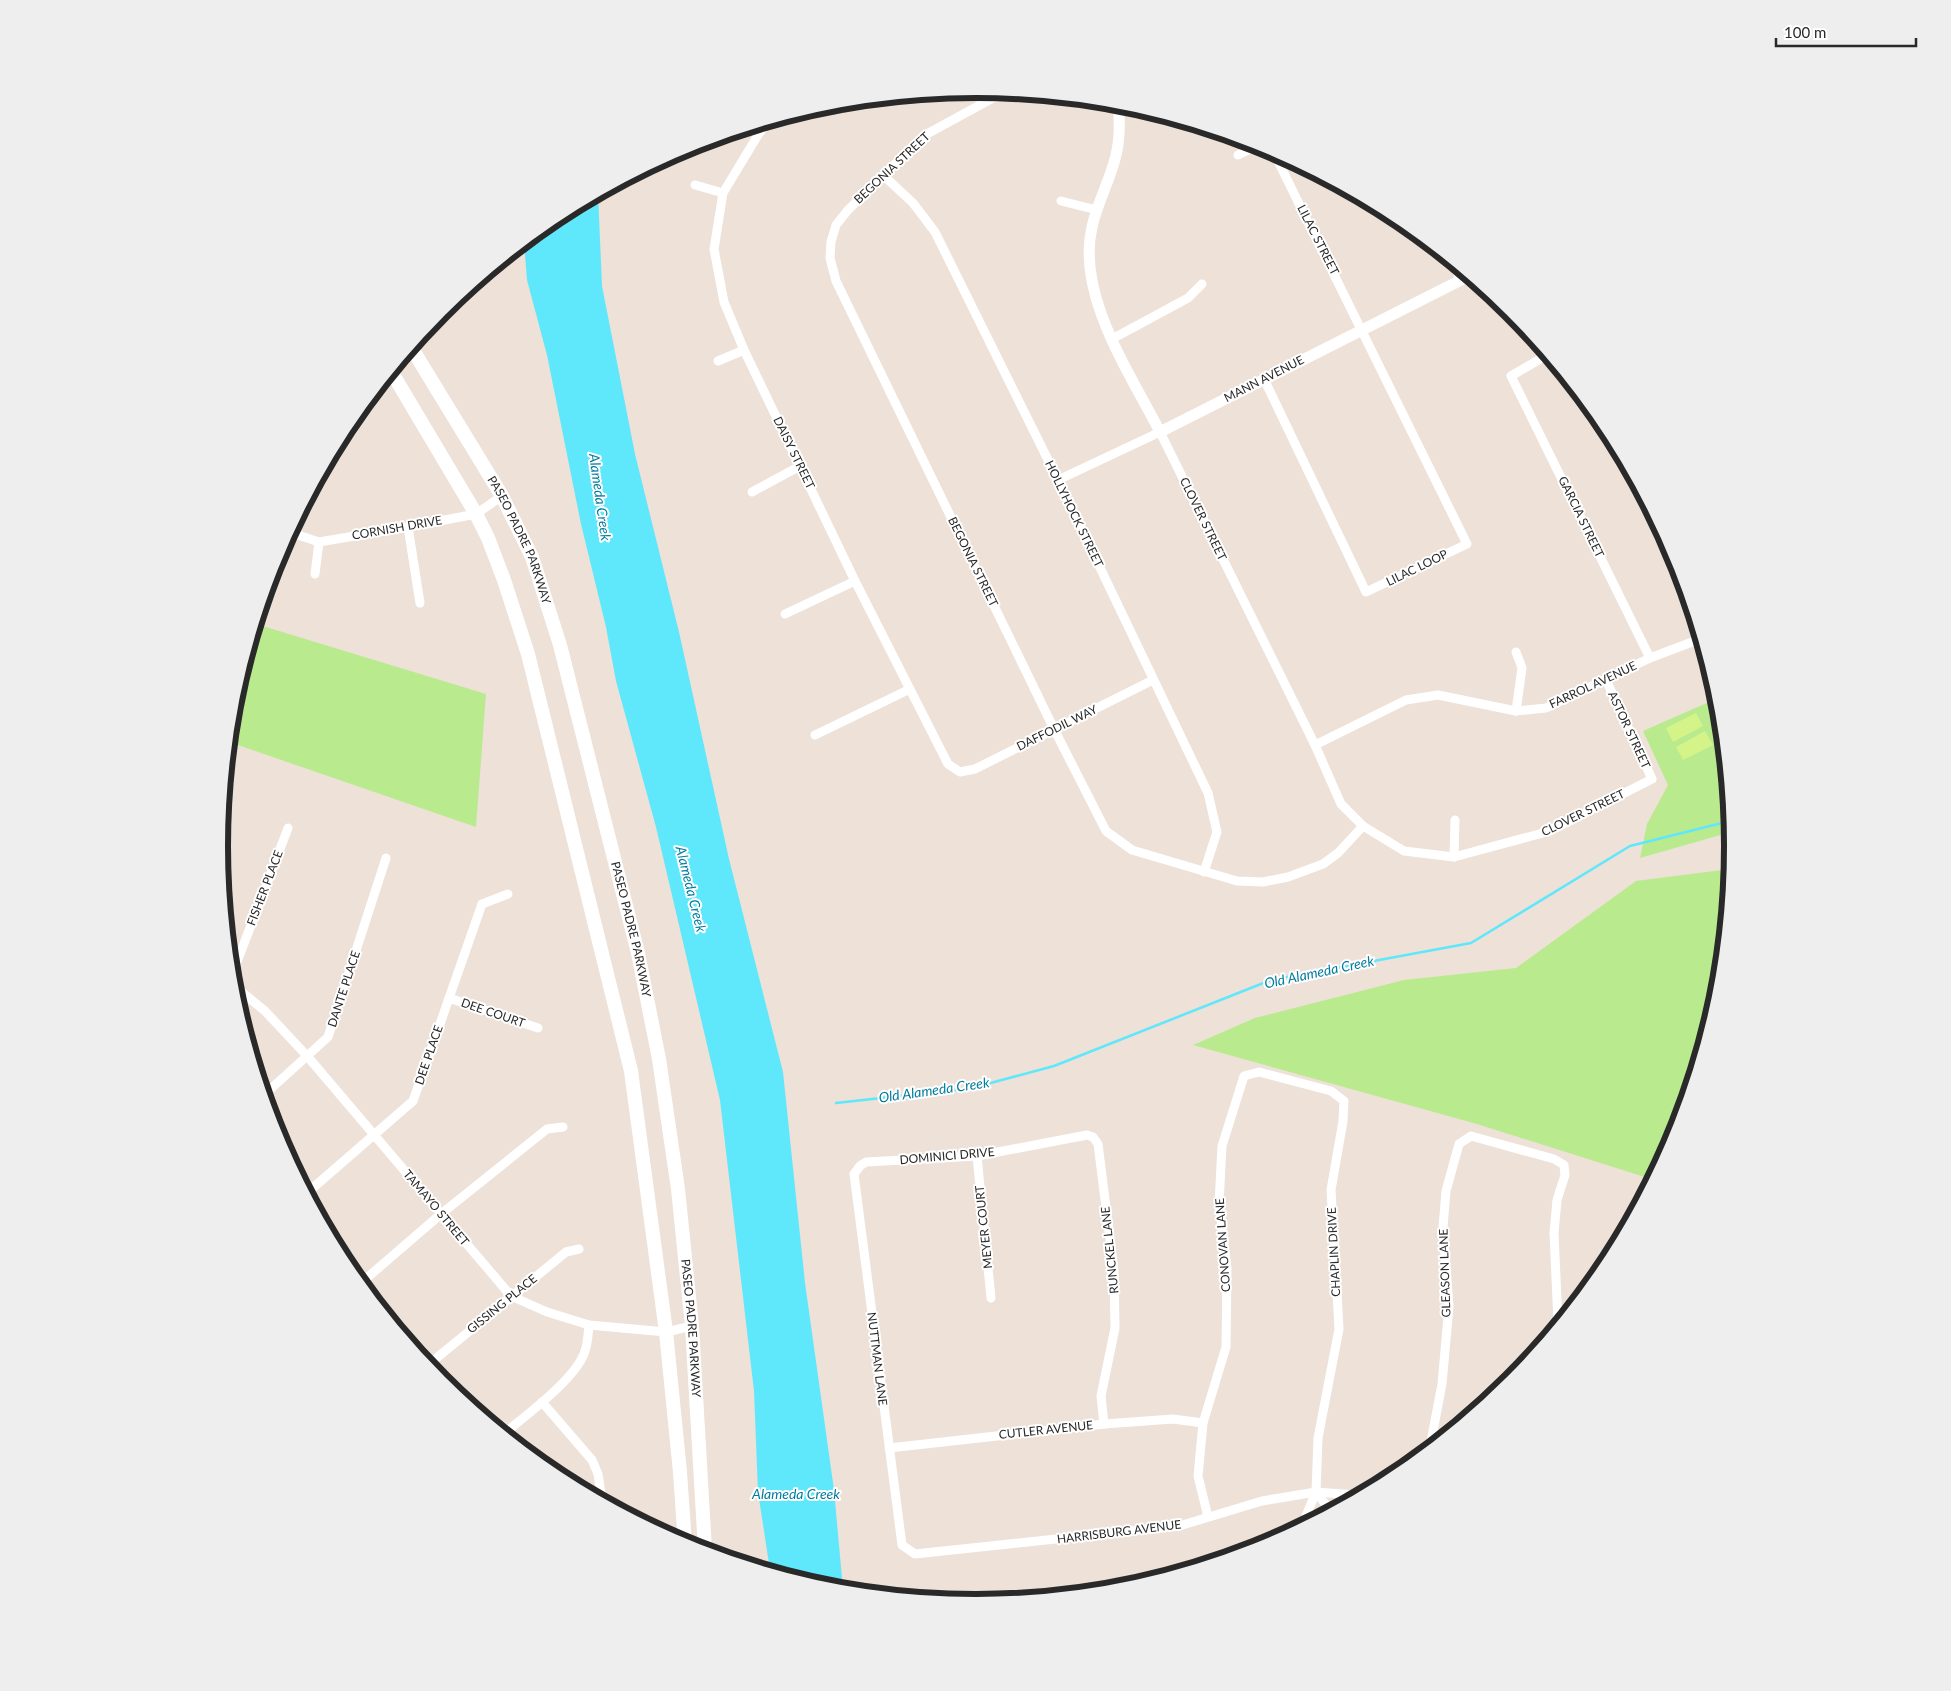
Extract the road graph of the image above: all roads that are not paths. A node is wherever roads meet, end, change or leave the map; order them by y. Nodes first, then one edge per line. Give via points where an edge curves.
1 (984, 98) edge
2 (1119, 112) edge
3 (762, 129) edge
4 (1250, 149) edge
5 (1238, 155) dead end
6 (1279, 162) edge
7 (884, 175) junction
8 (695, 185) dead end
9 (723, 193) junction
10 (1061, 201) dead end
11 (1097, 210) junction
12 (1464, 279) edge
13 (1202, 284) dead end
14 (1363, 330) junction
15 (1112, 339) junction
16 (744, 350) junction
17 (414, 351) edge
18 (1543, 358) edge
19 (718, 361) dead end
20 (394, 376) edge
21 (1264, 379) junction
22 (1160, 432) junction
23 (800, 466) junction
24 (1058, 480) junction
25 (752, 492) dead end
26 (502, 496) junction
27 (476, 514) junction
28 (408, 527) junction
29 (296, 534) edge
30 (319, 542) junction
31 (316, 574) dead end
32 (855, 581) junction
33 (420, 603) dead end
34 (785, 614) dead end
35 (1694, 640) edge
36 (1516, 652) dead end
37 (1650, 658) junction
38 (1153, 680) junction
39 (1606, 680) junction
40 (910, 689) junction
41 (1516, 711) junction
42 (1054, 729) junction
43 (815, 735) dead end
44 (1315, 745) junction
45 (960, 772) joint
46 (1652, 779) joint
47 (1455, 820) dead end
48 (1363, 826) junction
49 (288, 828) dead end
50 (1454, 857) junction
51 (386, 858) dead end
52 (1204, 872) junction
53 (508, 894) dead end
54 (237, 962) edge
55 (242, 992) edge
56 (449, 998) junction
57 (538, 1028) dead end
58 (308, 1057) junction
59 (1259, 1072) joint
60 (269, 1091) edge
61 (564, 1127) dead end
62 (374, 1135) junction
63 (1093, 1137) joint
64 (977, 1156) junction
65 (860, 1166) joint
66 (312, 1189) edge
67 (441, 1214) junction
68 (579, 1249) dead end
69 (366, 1278) edge
70 (511, 1296) junction
71 (991, 1298) dead end
72 (1558, 1315) edge
73 (589, 1325) junction
74 (692, 1326) junction
75 (666, 1332) junction
76 (434, 1360) edge
77 (542, 1402) junction
78 (1204, 1423) junction
79 (1104, 1424) junction
80 (509, 1430) edge
81 (1432, 1438) edge
82 (889, 1448) junction
83 (1316, 1492) junction
84 (601, 1493) edge
85 (1347, 1494) edge
86 (1326, 1505) edge
87 (1306, 1516) edge
88 (1208, 1517) junction
89 (684, 1535) edge
90 (705, 1543) edge
91 (908, 1551) joint

1 - 7 street, BEGONIA STREET via 925,135
2 - 11 street, CLOVER STREET via 1115,159
3 - 9 street, DAISY STREET
4 - 5 street
6 - 14 street, LILAC STREET
7 - 24 street, HOLLYHOCK STREET via 913,203 935,232
7 - 42 street, BEGONIA STREET via 836,225 830,258 836,281
8 - 9 street
9 - 16 street, DAISY STREET via 714,249 724,302
10 - 11 street
11 - 15 street, CLOVER STREET via 1089,246 1089,274 1096,303
12 - 14 street, MANN AVENUE
13 - 15 street via 1188,298
14 - 21 street, MANN AVENUE
14 - 21 street, LILAC LOOP via 1467,544 1366,592
15 - 22 street, CLOVER STREET
16 - 19 street
16 - 23 street, DAISY STREET
17 - 26 main road, PASEO PADRE PARKWAY
18 - 37 street, GARCIA STREET via 1511,376
20 - 27 main road, PASEO PADRE PARKWAY
21 - 22 street, MANN AVENUE
22 - 24 street, MANN AVENUE
22 - 44 street, CLOVER STREET
23 - 25 street
23 - 32 street, DAISY STREET
24 - 38 street, HOLLYHOCK STREET
26 - 27 street, CORNISH DRIVE
26 - 74 main road, PASEO PADRE PARKWAY via 532,557 560,645 638,953 669,1124
27 - 28 street, CORNISH DRIVE
27 - 75 main road, PASEO PADRE PARKWAY via 504,580 528,654 631,1071
28 - 30 street, CORNISH DRIVE
28 - 33 street
29 - 30 street, CORNISH DRIVE
30 - 31 street
32 - 34 street
32 - 40 street, DAISY STREET
35 - 37 street, FARROL AVENUE
36 - 41 street via 1522,668
37 - 39 street, FARROL AVENUE
38 - 42 street, DAFFODIL WAY
38 - 52 street, HOLLYHOCK STREET via 1208,793 1218,832
39 - 41 street, FARROL AVENUE via 1546,708
39 - 46 street, ASTOR STREET
40 - 43 street
40 - 45 street, DAISY STREET via 948,764
41 - 44 street, FARROL AVENUE via 1438,695 1406,700
42 - 45 street, DAFFODIL WAY via 975,769
42 - 52 street, BEGONIA STREET via 1106,831 1132,850
44 - 48 street, CLOVER STREET via 1342,804
46 - 50 street, CLOVER STREET via 1550,832
47 - 50 street
48 - 50 street, CLOVER STREET via 1404,851
48 - 52 street, BEGONIA STREET via 1323,864 1288,877 1262,882 1237,881
49 - 54 street, FISHER PLACE
51 - 58 street, DANTE PLACE via 328,1037
53 - 56 street, DEE PLACE via 482,904
55 - 58 street, TAMAYO STREET via 266,1011
56 - 57 street, DEE COURT
56 - 62 street, DEE PLACE via 413,1101
58 - 60 street, DANTE PLACE
58 - 62 street, TAMAYO STREET
59 - 78 street, CONOVAN LANE via 1244,1076 1222,1146 1219,1204 1227,1268 1226,1347
59 - 83 street, CHAPLIN DRIVE via 1331,1091 1344,1101 1331,1190 1339,1329 1318,1438
61 - 67 street via 547,1129
62 - 66 street, DEE PLACE
62 - 67 street, TAMAYO STREET
63 - 64 street, DOMINICI DRIVE via 1087,1135
63 - 79 street, RUNCKEL LANE via 1098,1144 1114,1271 1115,1328 1101,1396
64 - 65 street, DOMINICI DRIVE via 866,1162
64 - 71 street, MEYER COURT
65 - 82 street, NUTTMAN LANE via 854,1174
67 - 69 street
67 - 70 street, TAMAYO STREET
68 - 70 street, GISSING PLACE via 566,1252
70 - 73 street, TAMAYO STREET
70 - 76 street, GISSING PLACE
72 - 81 street, GLEASON LANE via 1554,1233 1564,1165 1554,1159 1471,1136 1460,1144 1446,1191 1443,1227 1449,1306 1442,1384
73 - 75 street, TAMAYO STREET
73 - 77 street via 585,1352 575,1370
74 - 75 street, TAMAYO STREET
74 - 90 main road, PASEO PADRE PARKWAY
75 - 89 main road, PASEO PADRE PARKWAY
77 - 80 street
77 - 84 street via 592,1460
78 - 79 street, CUTLER AVENUE via 1173,1419
78 - 88 street, CONOVAN LANE via 1198,1476
79 - 82 street, CUTLER AVENUE
82 - 91 street, NUTTMAN LANE via 902,1545
83 - 85 street, HARRISBURG AVENUE
83 - 86 street
83 - 87 street, CHAPLIN DRIVE
83 - 88 street, HARRISBURG AVENUE via 1262,1500
88 - 91 street, HARRISBURG AVENUE via 1179,1526 1059,1540 915,1554

